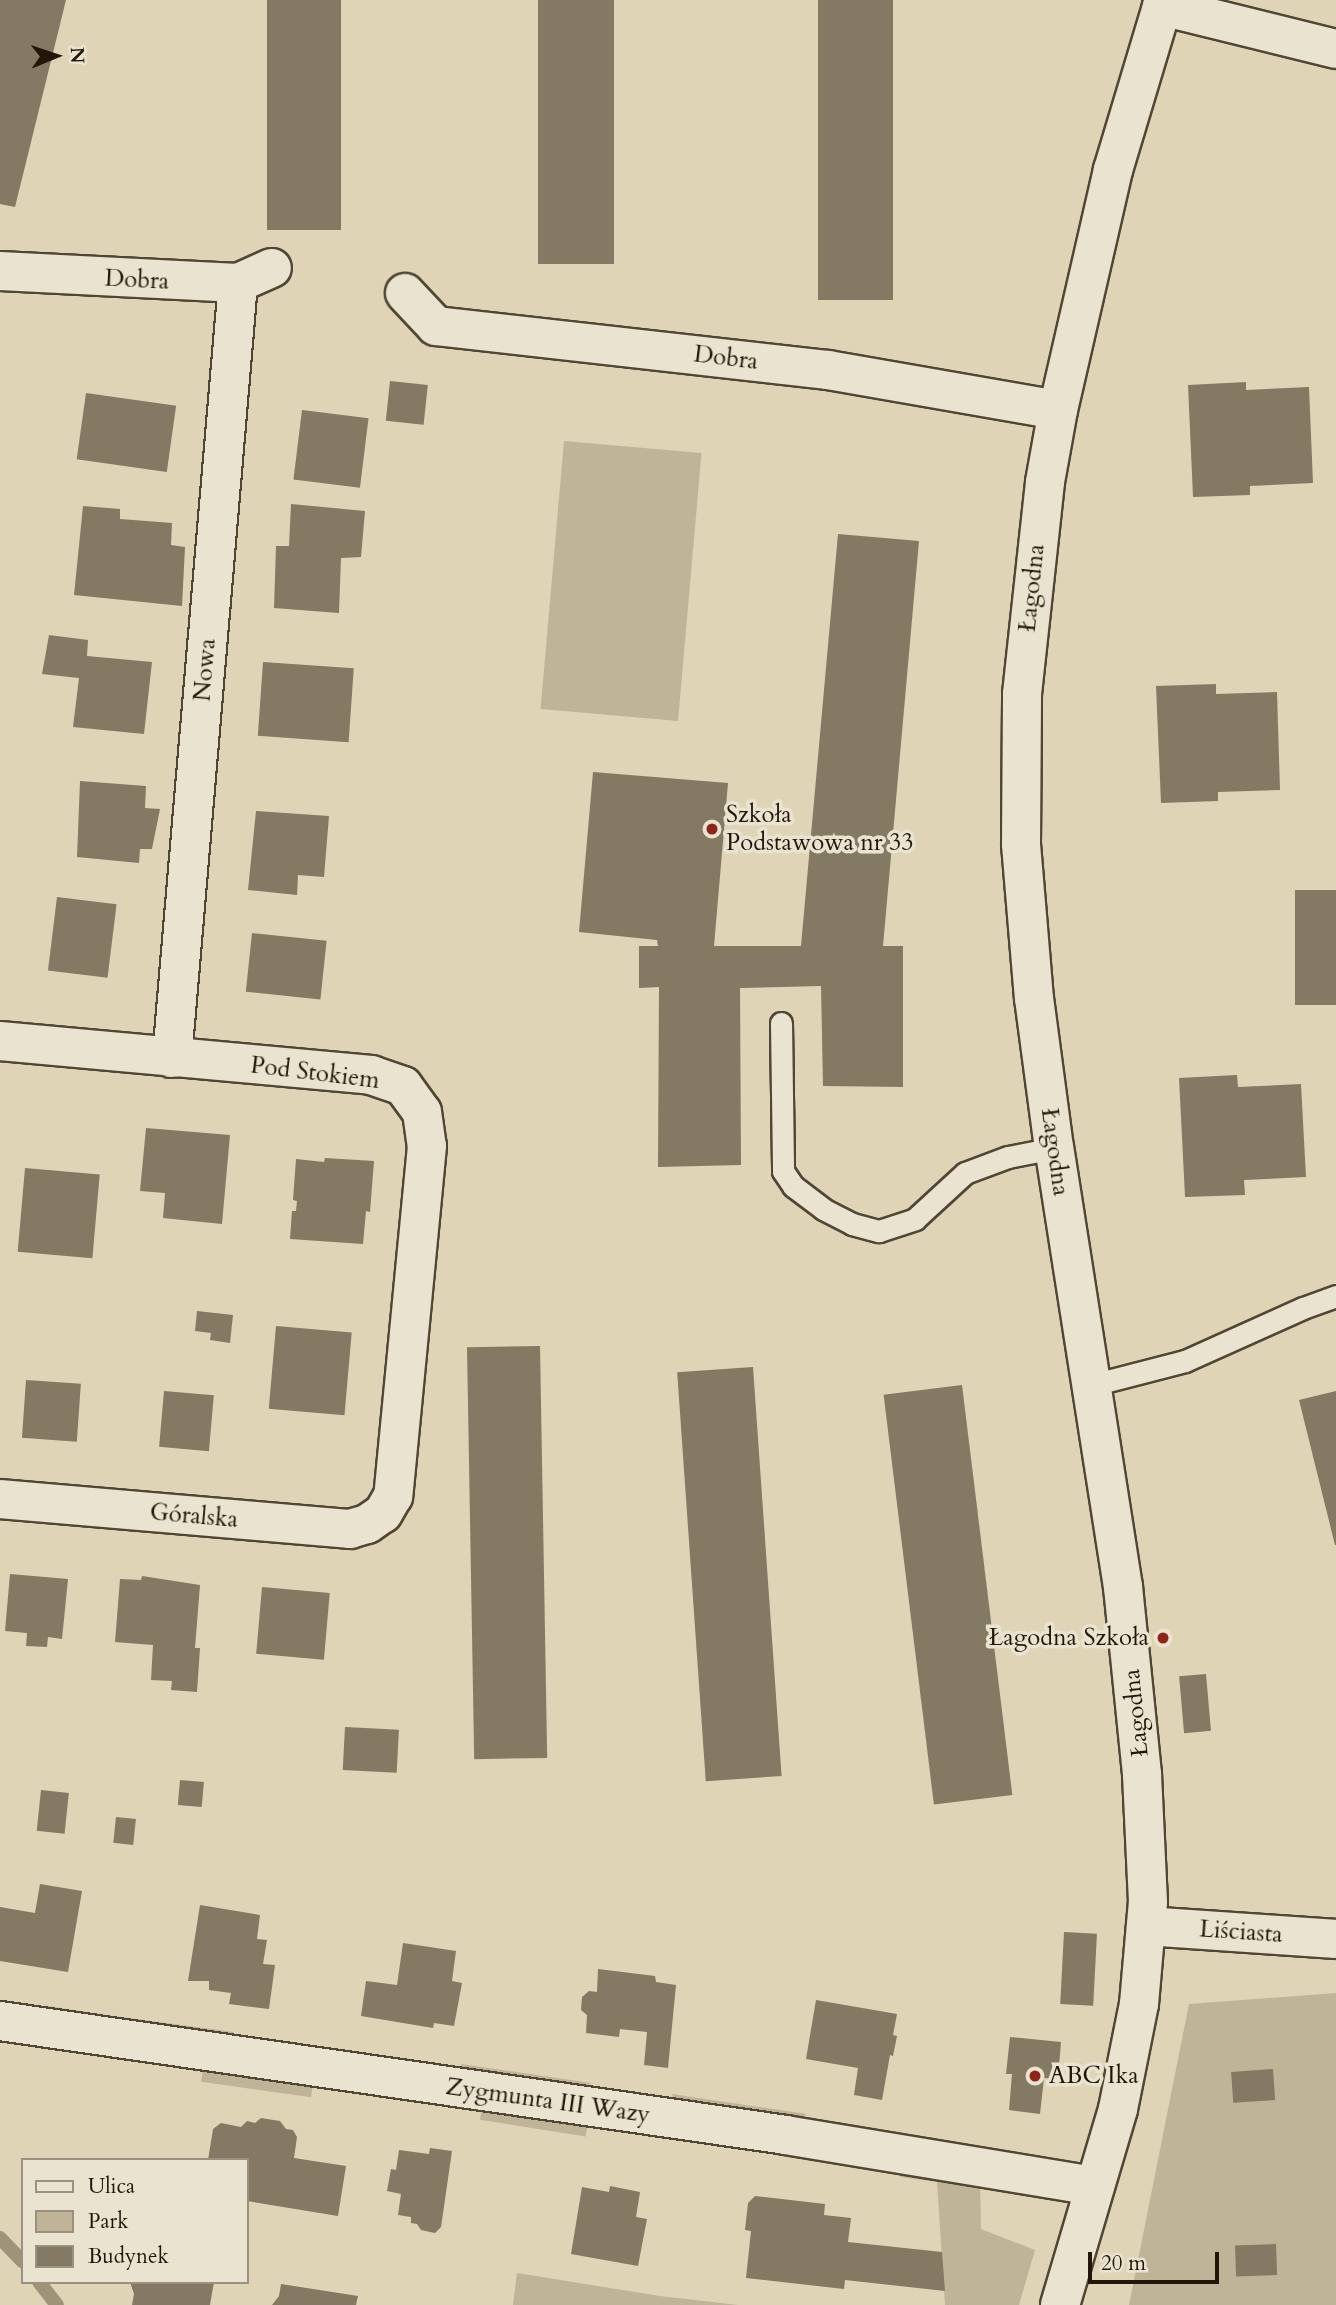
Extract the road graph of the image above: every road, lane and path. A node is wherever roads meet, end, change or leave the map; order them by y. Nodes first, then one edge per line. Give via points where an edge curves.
1 (1163, 3) edge
2 (1336, 49) edge
3 (0, 271) edge
4 (255, 275) joint
5 (405, 293) dead end
6 (1058, 410) junction
7 (781, 1023) dead end
8 (0, 1041) edge
9 (172, 1058) junction
10 (1054, 1149) junction
11 (1336, 1296) edge
12 (1092, 1385) junction
13 (0, 1499) edge
14 (383, 1513) joint
15 (1146, 1926) junction
16 (1336, 1939) edge
17 (0, 2021) edge
18 (1095, 2186) junction
19 (1060, 2305) edge

1 - 2 street
1 - 6 street, Łagodna via 1113,170
3 - 4 street, Dobra via 105,278
4 - 9 street, Nowa
5 - 6 street, Dobra via 436,326 828,370
6 - 10 street, Łagodna via 1029,607 1020,772 1027,928
7 - 10 lane via 783,1171 793,1186 852,1224 879,1231 915,1219 965,1173 1008,1157
8 - 9 street, Pod Stokiem
9 - 14 street, Pod Stokiem via 372,1075 402,1086 422,1112 426,1159 393,1496
10 - 12 street, Łagodna
11 - 12 lane via 1185,1361
12 - 15 street, Łagodna via 1134,1691 1142,1774
13 - 14 street, Góralska via 350,1529
15 - 16 street, Liściasta
15 - 18 street, Łagodna via 1133,2037
17 - 18 street, Zygmunta III Wazy via 786,2135
18 - 19 street, Łagodna

